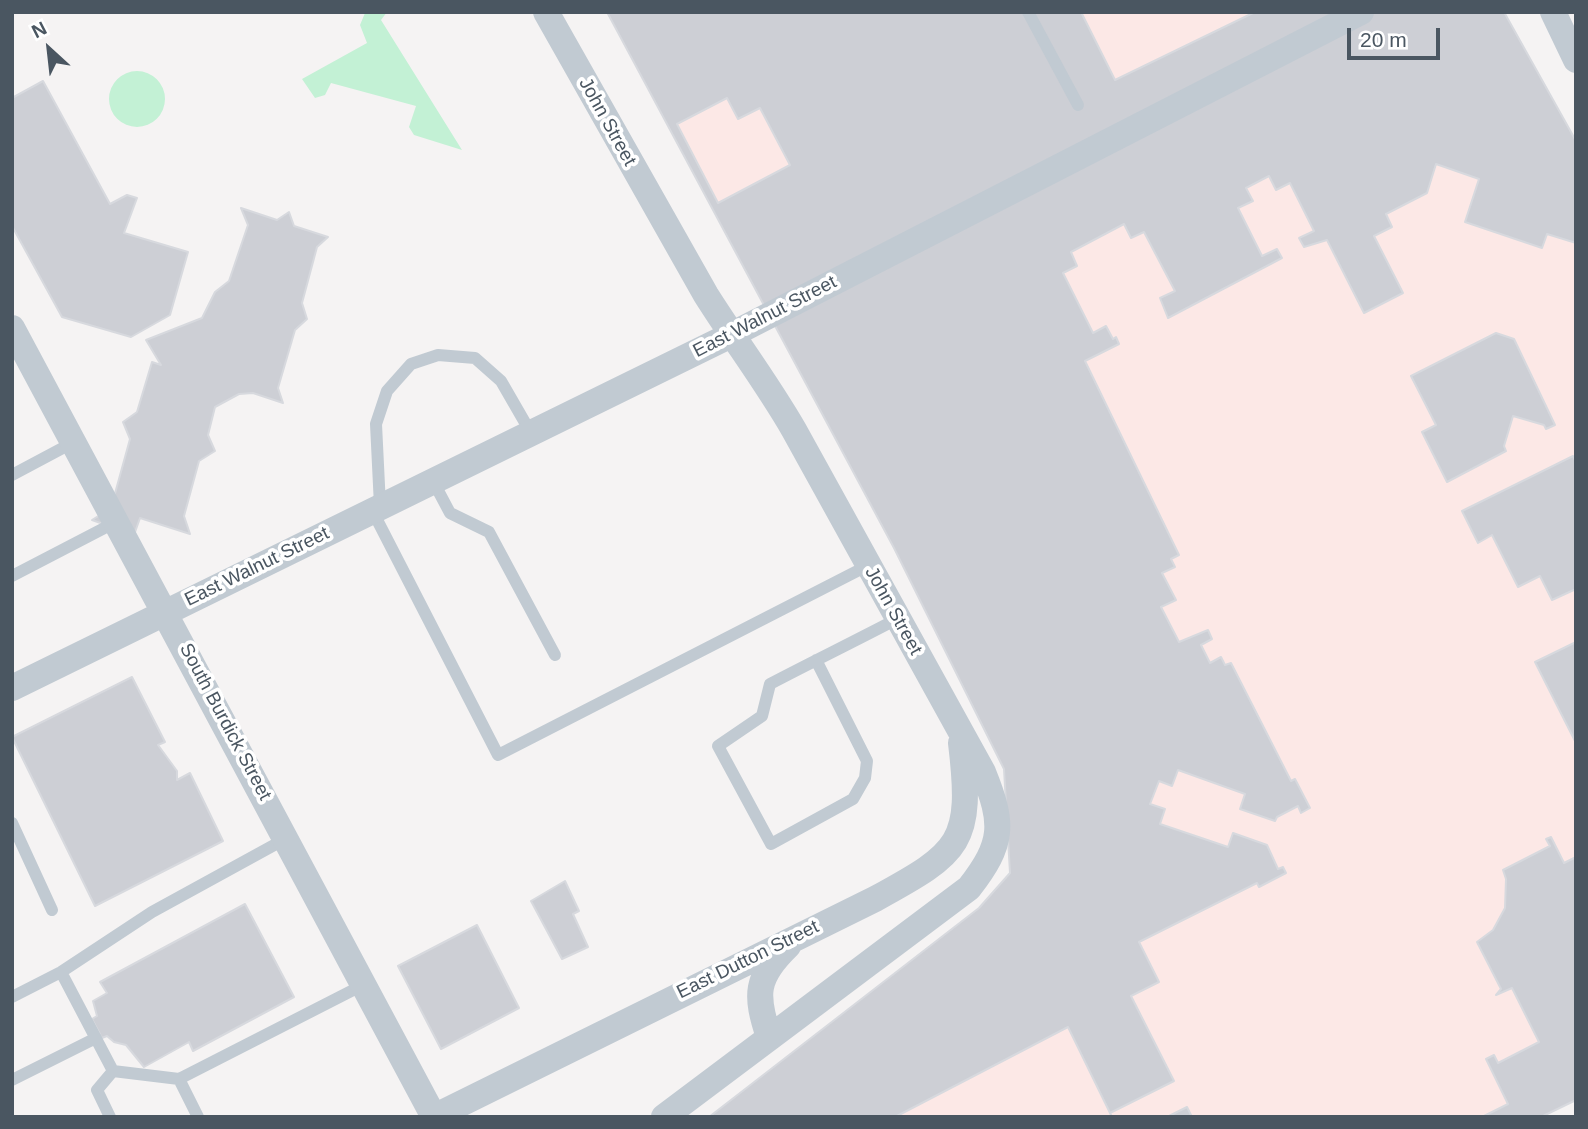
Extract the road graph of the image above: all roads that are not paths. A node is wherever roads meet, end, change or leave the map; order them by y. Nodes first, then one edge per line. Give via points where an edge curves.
1 (546, 12) edge
2 (1028, 12) edge
3 (1362, 12) edge
4 (1553, 12) edge
5 (1576, 60) edge
6 (1078, 105) dead end
7 (12, 328) edge
8 (731, 335) junction
9 (531, 433) junction
10 (74, 442) junction
11 (12, 475) edge
12 (433, 481) junction
13 (376, 508) junction
14 (116, 522) junction
15 (867, 566) junction
16 (12, 576) edge
17 (165, 612) junction
18 (897, 619) junction
19 (555, 655) dead end
20 (816, 660) junction
21 (12, 688) edge
22 (960, 735) junction
23 (12, 823) edge
24 (287, 838) junction
25 (52, 910) dead end
26 (802, 933) junction
27 (61, 972) junction
28 (365, 984) junction
29 (12, 997) edge
30 (769, 1037) junction
31 (96, 1038) junction
32 (113, 1071) junction
33 (179, 1079) junction
34 (12, 1080) edge
35 (110, 1117) edge
36 (198, 1117) edge
37 (434, 1117) edge
38 (664, 1117) edge

1 - 8 street, John Street
2 - 6 lane
3 - 8 street, East Walnut Street
4 - 5 street
7 - 10 street, South Burdick Street
8 - 9 street, East Walnut Street
8 - 15 street, John Street via 762,374
9 - 12 street, East Walnut Street
9 - 13 lane via 501,381 475,358 438,355 411,364 387,391 376,424
10 - 11 lane
10 - 14 street, South Burdick Street
12 - 13 street, East Walnut Street
12 - 19 lane via 450,513 489,532
13 - 15 lane via 498,755
13 - 17 street, East Walnut Street
14 - 16 lane
14 - 17 street, South Burdick Street
15 - 18 street, John Street
17 - 21 street, East Walnut Street
17 - 24 street, South Burdick Street
18 - 20 lane
18 - 22 street, John Street
20 - 20 lane via 770,684 762,716 718,746 771,844 853,799 864,778 867,761
22 - 26 street, East Dutton Street via 967,809 951,848 912,878
22 - 30 street, John Street via 983,772 996,806 998,831 989,862 969,888
23 - 25 lane
24 - 27 lane via 152,912
24 - 28 street, South Burdick Street
26 - 30 street via 763,977 759,1008
26 - 37 street, East Dutton Street
27 - 29 lane
27 - 31 lane
28 - 33 lane
28 - 37 street, South Burdick Street
30 - 38 street, John Street
31 - 32 lane
31 - 34 lane
32 - 33 lane
32 - 35 lane via 97,1090
33 - 36 lane

